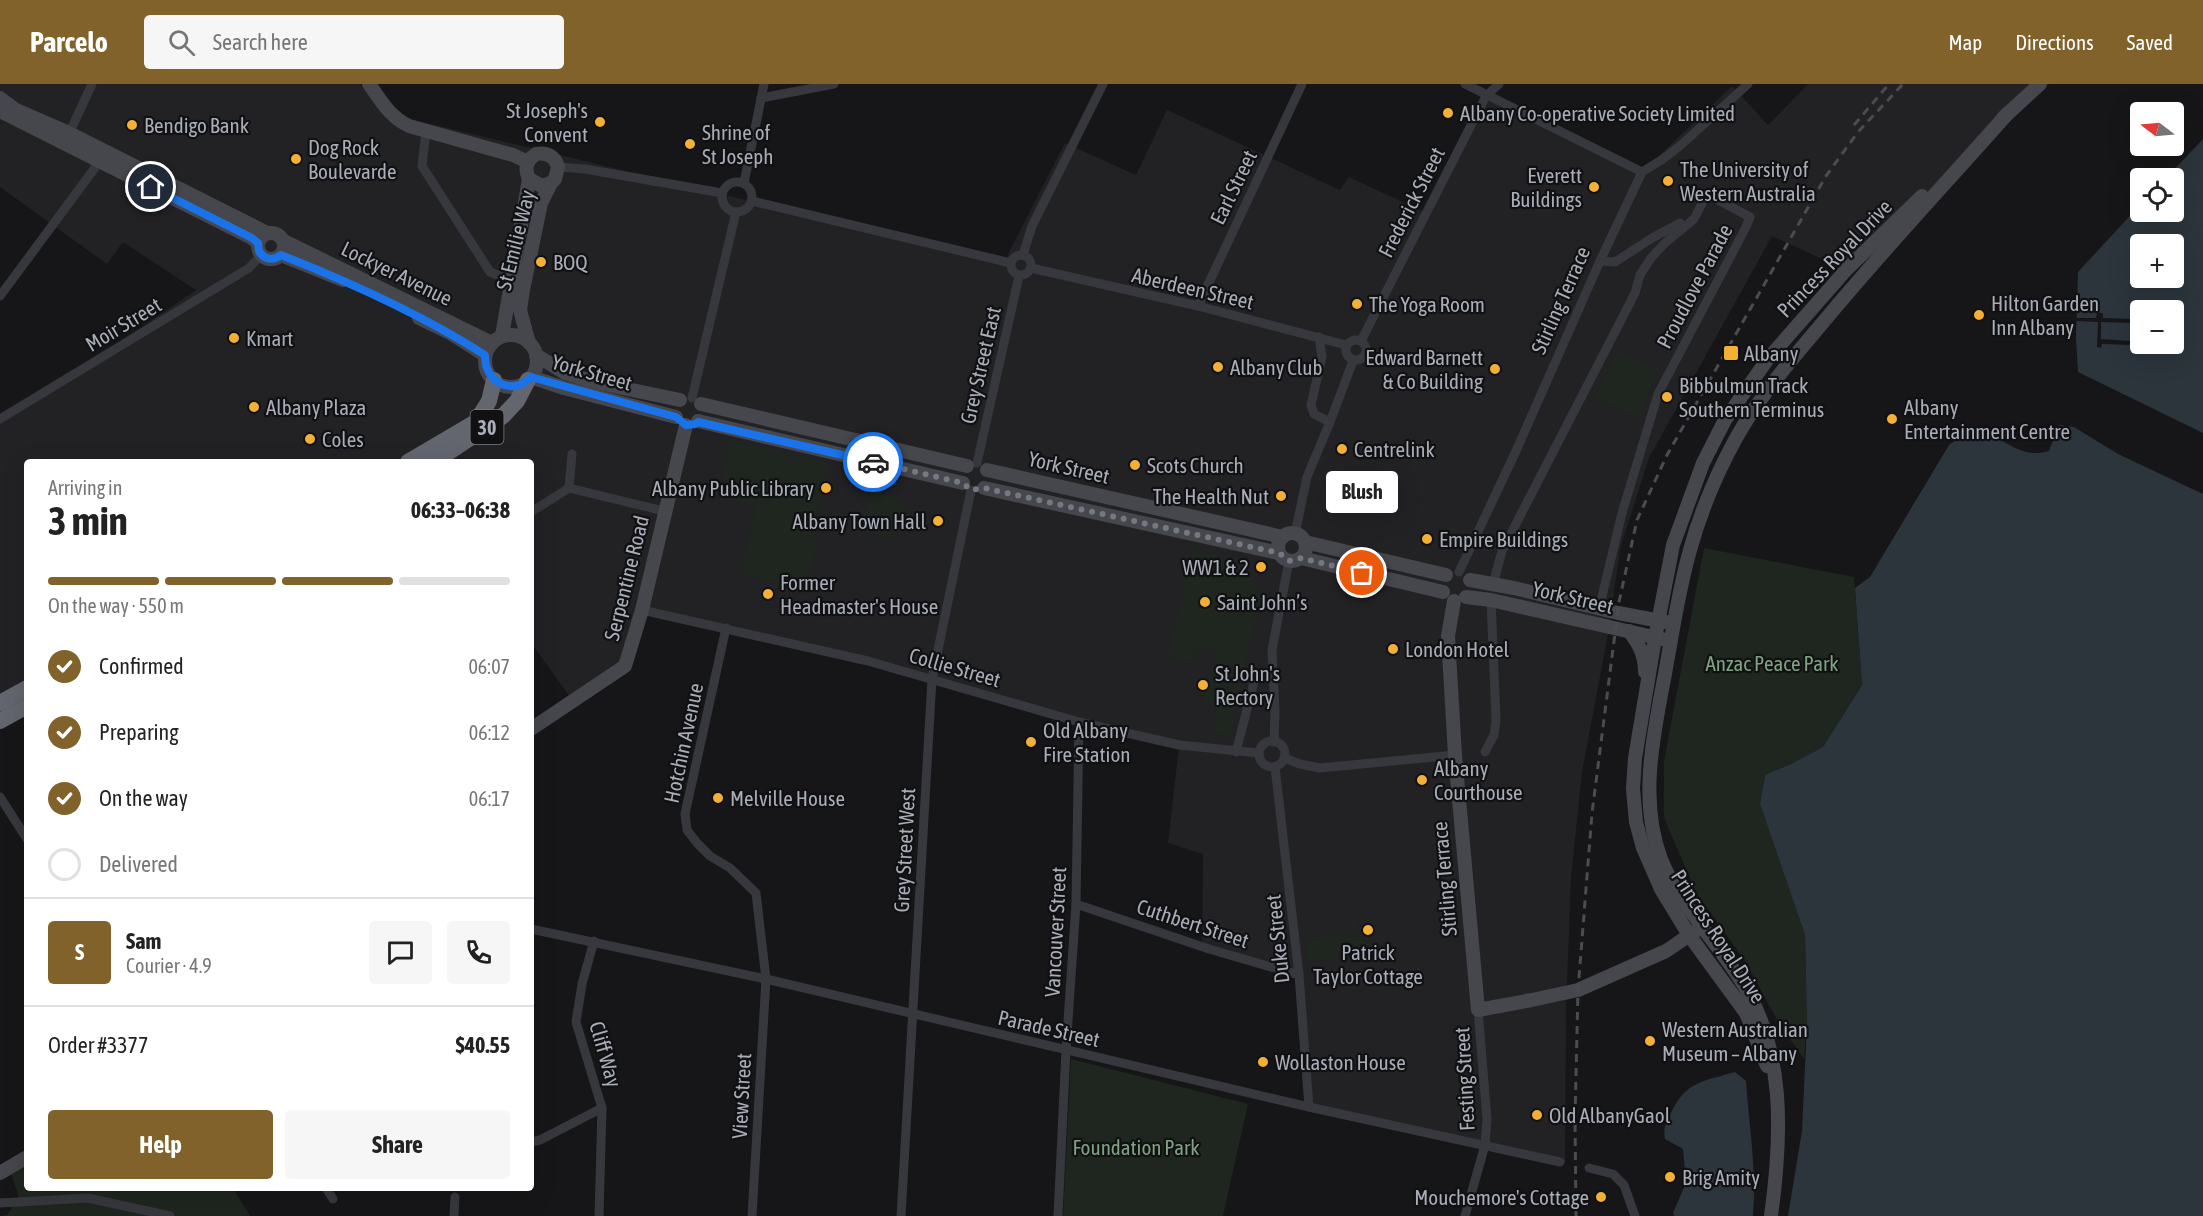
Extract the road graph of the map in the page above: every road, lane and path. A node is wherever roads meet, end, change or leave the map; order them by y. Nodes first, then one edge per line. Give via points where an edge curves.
1 (92, 84) edge
2 (369, 84) edge
3 (764, 84) edge
4 (834, 84) edge
5 (1103, 84) edge
6 (1302, 84) edge
7 (1465, 84) edge
8 (1499, 84) edge
9 (1748, 84) edge
10 (2040, 84) edge
11 (1486, 96) junction
12 (0, 98) edge
13 (761, 98) junction
14 (0, 111) edge
15 (2008, 113) junction
16 (426, 131) junction
17 (67, 138) junction
18 (100, 161) junction
19 (528, 162) junction
20 (558, 167) junction
21 (1642, 172) junction
22 (529, 179) junction
23 (151, 181) junction
24 (551, 183) junction
25 (744, 183) junction
26 (722, 193) junction
27 (752, 201) junction
28 (736, 212) junction
29 (1694, 219) junction
30 (262, 244) junction
31 (282, 248) junction
32 (1023, 255) junction
33 (1600, 261) junction
34 (1011, 263) junction
35 (1031, 268) junction
36 (1846, 270) junction
37 (1019, 276) junction
38 (510, 279) junction
39 (1857, 281) junction
40 (0, 296) edge
41 (1198, 306) junction
42 (1319, 337) junction
43 (1361, 341) junction
44 (493, 345) junction
45 (1346, 345) junction
46 (533, 349) junction
47 (1353, 361) junction
48 (529, 378) junction
49 (494, 380) junction
50 (691, 401) junction
51 (0, 419) edge
52 (687, 421) junction
53 (1330, 422) junction
54 (572, 454) dead end
55 (413, 459) edge
56 (438, 459) edge
57 (977, 466) junction
58 (973, 487) junction
59 (569, 489) junction
60 (534, 510) edge
61 (664, 511) junction
62 (1294, 537) junction
63 (1290, 557) junction
64 (1458, 575) junction
65 (1493, 584) junction
66 (1664, 589) junction
67 (1454, 597) junction
68 (1491, 600) junction
69 (1599, 609) junction
70 (642, 610) junction
71 (1625, 615) junction
72 (1658, 620) junction
73 (1595, 624) junction
74 (1674, 624) junction
75 (726, 628) junction
76 (1629, 631) junction
77 (1655, 638) junction
78 (1670, 640) junction
79 (1272, 670) junction
80 (932, 679) junction
81 (24, 690) edge
82 (0, 703) edge
83 (24, 708) edge
84 (0, 721) edge
85 (1079, 722) junction
86 (534, 727) edge
87 (1639, 737) junction
88 (1274, 742) junction
89 (1236, 752) junction
90 (1485, 752) dead end
91 (1259, 753) junction
92 (1455, 754) junction
93 (1284, 758) junction
94 (1275, 766) junction
95 (0, 797) edge
96 (24, 834) edge
97 (1076, 904) junction
98 (1703, 926) junction
99 (534, 929) edge
100 (1689, 935) junction
101 (594, 941) junction
102 (1299, 975) junction
103 (766, 979) junction
104 (1478, 1010) junction
105 (912, 1014) junction
106 (1066, 1050) junction
107 (1310, 1107) junction
108 (602, 1108) junction
109 (1777, 1131) junction
110 (534, 1141) edge
111 (1485, 1145) junction
112 (24, 1159) edge
113 (1560, 1162) dead end
114 (1588, 1168) dead end
115 (0, 1173) edge
116 (328, 1191) edge
117 (455, 1197) dead end
118 (333, 1199) dead end
119 (0, 1203) edge
120 (170, 1216) edge
121 (454, 1216) edge
122 (599, 1216) edge
123 (752, 1216) edge
124 (901, 1216) edge
125 (1058, 1216) edge
126 (1464, 1216) edge
127 (1635, 1216) edge
128 (1771, 1216) edge

1 - 17 street
2 - 16 main road via 398,121
3 - 13 street
4 - 13 street
5 - 32 street via 1032,226
6 - 41 street, Earl Street
7 - 11 street
8 - 11 street, Frederick Street
9 - 21 street via 1681,145
10 - 15 main road, Princess Royal Drive
11 - 21 street
11 - 43 street, Frederick Street
12 - 17 main road
13 - 25 street
14 - 17 main road
15 - 36 main road, Princess Royal Drive
15 - 39 main road, Princess Royal Drive
16 - 19 main road
16 - 38 street via 422,166 490,272
17 - 18 main road
17 - 23 main road
18 - 23 main road
18 - 40 street
19 - 20 main road via 542,153 553,157
19 - 22 main road
20 - 24 main road
20 - 26 street via 585,168
21 - 33 street, Stirling Terrace
22 - 24 main road via 542,186
22 - 38 main road, St Emilie Way
23 - 30 main road
24 - 46 main road, St Emilie Way via 541,203 520,310
25 - 26 street via 733,182
25 - 27 street via 751,190
26 - 28 street via 726,208
27 - 28 street via 746,209
27 - 34 street
28 - 50 street
29 - 33 street via 1652,238 1614,262
29 - 65 street, Proudlove Parade via 1665,243 1640,275 1635,292 1502,550
29 - 69 street, Proudlove Parade via 1707,194 1750,217 1658,394 1622,513
30 - 31 main road, Lockyer Avenue via 276,234
30 - 31 main road via 271,259
30 - 51 street, Moir Street via 249,268
31 - 44 main road, Lockyer Avenue via 452,334
32 - 34 street
32 - 35 street
33 - 64 street, Stirling Terrace
34 - 37 street via 1013,273
35 - 37 street
35 - 41 street, Aberdeen Street
36 - 39 main road
36 - 66 main road, Princess Royal Drive via 1767,360 1725,420 1687,504
37 - 57 street, Grey Street East
38 - 44 main road, St Emilie Way
39 - 74 main road, Princess Royal Drive via 1773,382 1735,441 1690,549
41 - 42 street, Aberdeen Street
42 - 45 street, Aberdeen Street
42 - 53 street via 1322,357 1311,405 1314,414
43 - 45 street
43 - 47 street via 1365,354
44 - 46 main road via 512,335 521,337
44 - 49 main road via 486,369
45 - 47 street via 1346,355
46 - 48 main road via 536,366
46 - 50 main road, York Street via 565,373
47 - 53 street
48 - 49 main road via 511,387
48 - 52 main road, York Street
48 - 56 highway, 30 via 517,401 503,416
49 - 55 highway, 30 via 489,401 476,422
50 - 52 main road via 703,413
50 - 52 main road via 675,408
50 - 57 main road, York Street
52 - 58 main road, York Street
52 - 61 main road, Serpentine Road
53 - 62 street via 1307,477
54 - 59 street
57 - 58 main road via 962,474
57 - 58 main road via 989,479
57 - 62 main road, York Street
58 - 63 main road, York Street
58 - 80 street, Grey Street West
59 - 60 street
59 - 61 street
61 - 70 main road, Serpentine Road
62 - 63 main road via 1306,550
62 - 63 main road via 1278,544
62 - 64 main road, York Street
63 - 67 main road, York Street
63 - 79 street via 1273,637
64 - 65 main road, York Street
64 - 67 main road via 1442,583
64 - 67 main road via 1471,589
65 - 68 main road
65 - 69 main road, York Street
66 - 71 main road via 1656,607
66 - 72 main road, Princess Royal Drive
67 - 68 main road, York Street
67 - 92 main road, Stirling Terrace via 1448,636
68 - 73 main road, York Street
68 - 90 street via 1496,720
69 - 71 main road, York Street
69 - 73 main road
70 - 75 street, Collie Street
70 - 86 main road, Serpentine Road via 625,666
71 - 72 main road
72 - 74 main road
72 - 77 main road, Princess Royal Drive
73 - 76 main road, York Street
74 - 78 main road, Princess Royal Drive
75 - 80 street, Collie Street
75 - 103 street, Hotchin Avenue via 685,814 687,830 710,856 730,868 756,893
76 - 77 main road, York Street
76 - 87 main road via 1645,660
77 - 78 main road, York Street
77 - 87 main road, Princess Royal Drive
78 - 98 main road, Princess Royal Drive via 1650,766 1651,810 1660,857 1672,882
79 - 88 street
79 - 89 street via 1255,678
80 - 85 street, Collie Street
80 - 105 street, Grey Street West
81 - 82 highway
83 - 84 highway
85 - 89 street, Collie Street via 1179,746
85 - 97 street, Vancouver Street
87 - 100 main road, Princess Royal Drive via 1633,789 1636,822 1652,872
88 - 91 street via 1263,745
88 - 93 street via 1281,746
89 - 91 street, Collie Street
91 - 94 street via 1263,764
92 - 93 street via 1320,768
92 - 104 main road, Stirling Terrace
93 - 94 street
94 - 102 street, Duke Street
95 - 96 street
97 - 102 street, Cuthbert Street
97 - 106 street, Vancouver Street
98 - 100 main road
98 - 109 main road, Princess Royal Drive via 1742,981 1769,1044 1777,1083
99 - 101 street, Parade Street
100 - 104 main road via 1666,951 1567,992
100 - 109 main road, Princess Royal Drive via 1746,1013 1768,1070
101 - 103 street, Parade Street
101 - 108 street, Cliff Way via 576,1022
102 - 107 street, Duke Street
103 - 105 street, Parade Street
103 - 123 street, View Street
104 - 111 street, Festing Street via 1487,1119
105 - 106 street, Parade Street
105 - 124 street, Grey Street West
106 - 107 street, Parade Street
106 - 125 street, Vancouver Street
107 - 111 street, Parade Street
108 - 110 street
108 - 122 street, Cliff Way
109 - 128 main road, Princess Royal Drive
111 - 113 street, Parade Street
111 - 126 street, Festing Street
112 - 115 main road
114 - 127 street via 1613,1174 1624,1185
116 - 118 street
117 - 121 street
119 - 120 street via 88,1198

